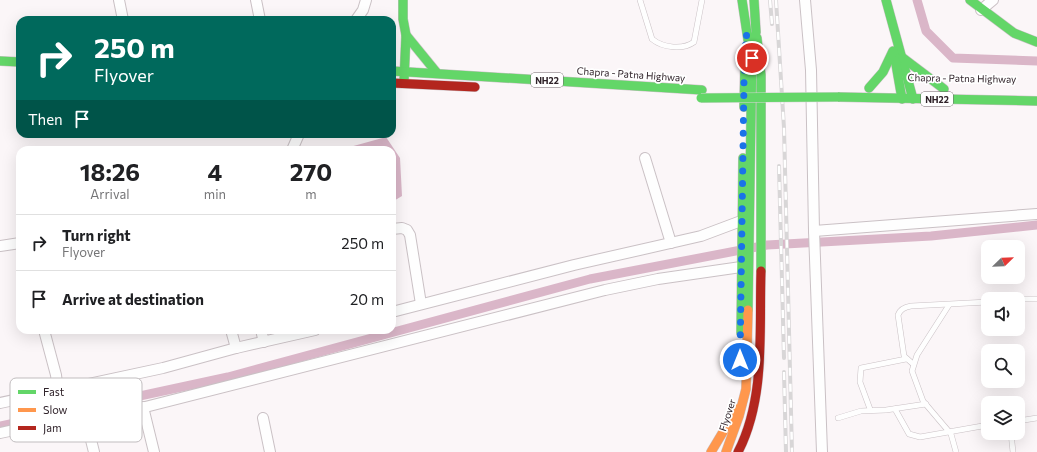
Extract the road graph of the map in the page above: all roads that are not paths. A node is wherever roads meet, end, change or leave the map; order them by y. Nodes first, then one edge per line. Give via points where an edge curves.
1 (119, 0) edge
2 (256, 0) edge
3 (366, 0) edge
4 (403, 0) edge
5 (640, 0) edge
6 (702, 0) edge
7 (742, 0) edge
8 (754, 0) edge
9 (805, 0) edge
10 (886, 0) edge
11 (970, 0) edge
12 (993, 0) edge
13 (981, 10) junction
14 (122, 16) edge
15 (259, 16) edge
16 (359, 16) edge
17 (402, 19) junction
18 (893, 30) junction
19 (756, 32) junction
20 (396, 33) dead end
21 (746, 34) junction
22 (406, 35) junction
23 (1037, 42) edge
24 (752, 50) junction
25 (893, 51) junction
26 (903, 58) junction
27 (0, 61) edge
28 (16, 62) edge
29 (396, 69) edge
30 (405, 71) junction
31 (437, 73) junction
32 (396, 83) edge
33 (404, 84) junction
34 (482, 87) dead end
35 (868, 88) junction
36 (892, 88) junction
37 (913, 88) junction
38 (931, 89) dead end
39 (561, 91) dead end
40 (838, 92) junction
41 (701, 94) junction
42 (902, 99) junction
43 (913, 99) junction
44 (1037, 101) edge
45 (645, 158) dead end
46 (1037, 214) edge
47 (741, 221) junction
48 (396, 229) edge
49 (814, 231) junction
50 (0, 242) edge
51 (16, 243) edge
52 (671, 243) junction
53 (741, 264) junction
54 (1037, 299) edge
55 (1025, 300) edge
56 (981, 303) edge
57 (421, 304) junction
58 (950, 305) junction
59 (396, 311) edge
60 (45, 334) edge
61 (231, 334) edge
62 (262, 334) edge
63 (298, 334) edge
64 (264, 342) junction
65 (236, 348) junction
66 (906, 359) junction
67 (913, 364) junction
68 (56, 378) edge
69 (119, 378) edge
70 (10, 401) edge
71 (0, 403) edge
72 (926, 404) junction
73 (143, 407) joint
74 (870, 409) junction
75 (895, 409) junction
76 (263, 418) dead end
77 (838, 418) dead end
78 (1037, 418) edge
79 (1025, 420) edge
80 (981, 426) edge
81 (10, 431) edge
82 (949, 431) junction
83 (0, 434) edge
84 (1012, 440) edge
85 (92, 442) edge
86 (94, 452) edge
87 (154, 452) edge
88 (270, 452) edge
89 (711, 452) edge
90 (727, 452) edge
91 (738, 452) edge
92 (822, 452) edge
93 (956, 452) edge
94 (1013, 452) edge

1 - 14 street
2 - 15 street
3 - 16 street
4 - 17 main road
5 - 6 lane via 652,39 663,45 679,47 686,47 694,42
7 - 21 main road
8 - 19 main road
9 - 49 street via 811,70
10 - 18 main road
11 - 13 main road
12 - 13 street
13 - 23 main road via 1014,33
17 - 20 main road
17 - 22 main road
18 - 25 main road
18 - 26 main road
19 - 24 main road, Flyover
19 - 91 main road via 761,75 762,228 757,385
21 - 24 main road, Flyover
21 - 47 main road
22 - 30 main road
22 - 31 main road
24 - 90 main road, Flyover via 747,379 736,430
25 - 35 main road via 883,72
25 - 36 main road
26 - 37 main road
26 - 38 main road, Chapra - Patna Highway / NH22 via 948,89
27 - 28 main road
29 - 30 main road, Chapra - Patna Highway / NH22
30 - 31 main road, Chapra - Patna Highway / NH22
30 - 33 main road
31 - 41 main road, Chapra - Patna Highway / NH22
32 - 33 main road
33 - 34 main road
35 - 36 main road, Chapra - Patna Highway / NH22
35 - 40 main road, Chapra - Patna Highway / NH22
36 - 37 main road, Chapra - Patna Highway / NH22
36 - 42 main road
37 - 43 main road
39 - 41 main road, Chapra - Patna Highway / NH22
40 - 41 main road, NH22
40 - 42 main road, NH22
42 - 43 main road, NH22
43 - 44 main road, NH22
45 - 52 street
46 - 49 street
47 - 52 street via 701,236
47 - 53 main road
48 - 57 street via 408,230 410,235
49 - 92 street
50 - 51 street
52 - 57 street
53 - 73 street via 605,290
53 - 89 main road via 738,397 732,417
54 - 55 lane
56 - 58 lane
57 - 59 street
58 - 66 lane via 911,306 899,312
58 - 67 lane
60 - 68 street
61 - 65 street
62 - 64 street
63 - 64 street
64 - 65 street
65 - 69 street
66 - 67 lane
66 - 74 lane via 861,368 860,382
67 - 72 lane via 914,379
70 - 71 street
72 - 75 lane
72 - 82 lane
73 - 87 street
74 - 75 lane
74 - 77 lane
75 - 82 lane via 912,436 920,438
76 - 88 street
78 - 79 lane
80 - 82 lane
81 - 83 street
82 - 93 lane
84 - 94 lane
85 - 86 street

